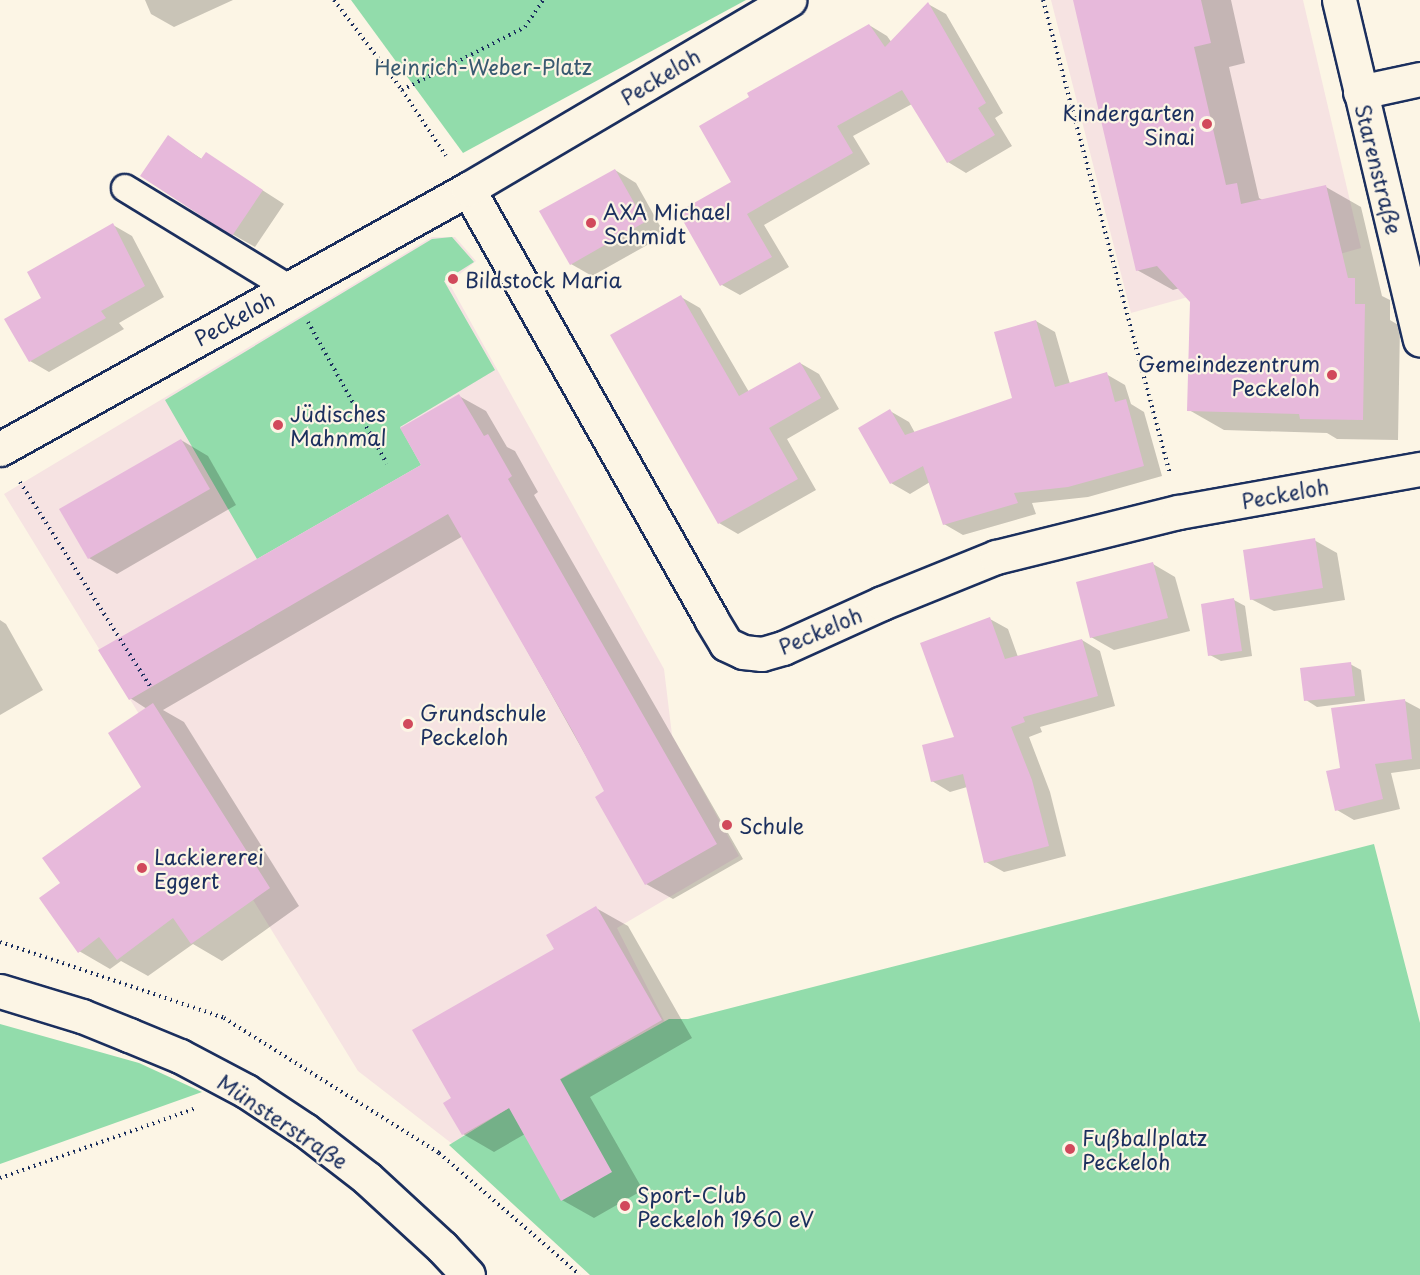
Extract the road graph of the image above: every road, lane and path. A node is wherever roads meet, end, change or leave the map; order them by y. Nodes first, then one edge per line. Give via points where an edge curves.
1 (334, 0) edge
2 (543, 0) edge
3 (789, 0) edge
4 (1043, 0) edge
5 (1339, 0) edge
6 (1420, 79) edge
7 (402, 90) junction
8 (1360, 92) junction
9 (124, 188) dead end
10 (468, 189) junction
11 (289, 288) junction
12 (1420, 339) edge
13 (0, 449) edge
14 (387, 464) dead end
15 (1420, 469) edge
16 (19, 480) dead end
17 (1178, 512) junction
18 (150, 686) dead end
19 (0, 991) edge
20 (246, 1091) junction
21 (0, 1178) edge
22 (468, 1275) edge

1 - 7 path
2 - 7 path via 525,27
3 - 10 street, Peckeloh
4 - 17 path
5 - 8 street, Starenstraße
6 - 8 street
7 - 10 path
8 - 12 street, Starenstraße
9 - 11 lane
10 - 11 street, Peckeloh
10 - 17 street, Peckeloh via 726,644 762,654 783,648 996,557
11 - 13 street, Peckeloh
11 - 14 path
15 - 17 street, Peckeloh
16 - 18 path
19 - 20 street, Münsterstraße via 129,1035 180,1056
20 - 21 path
20 - 22 street, Münsterstraße via 367,1178

